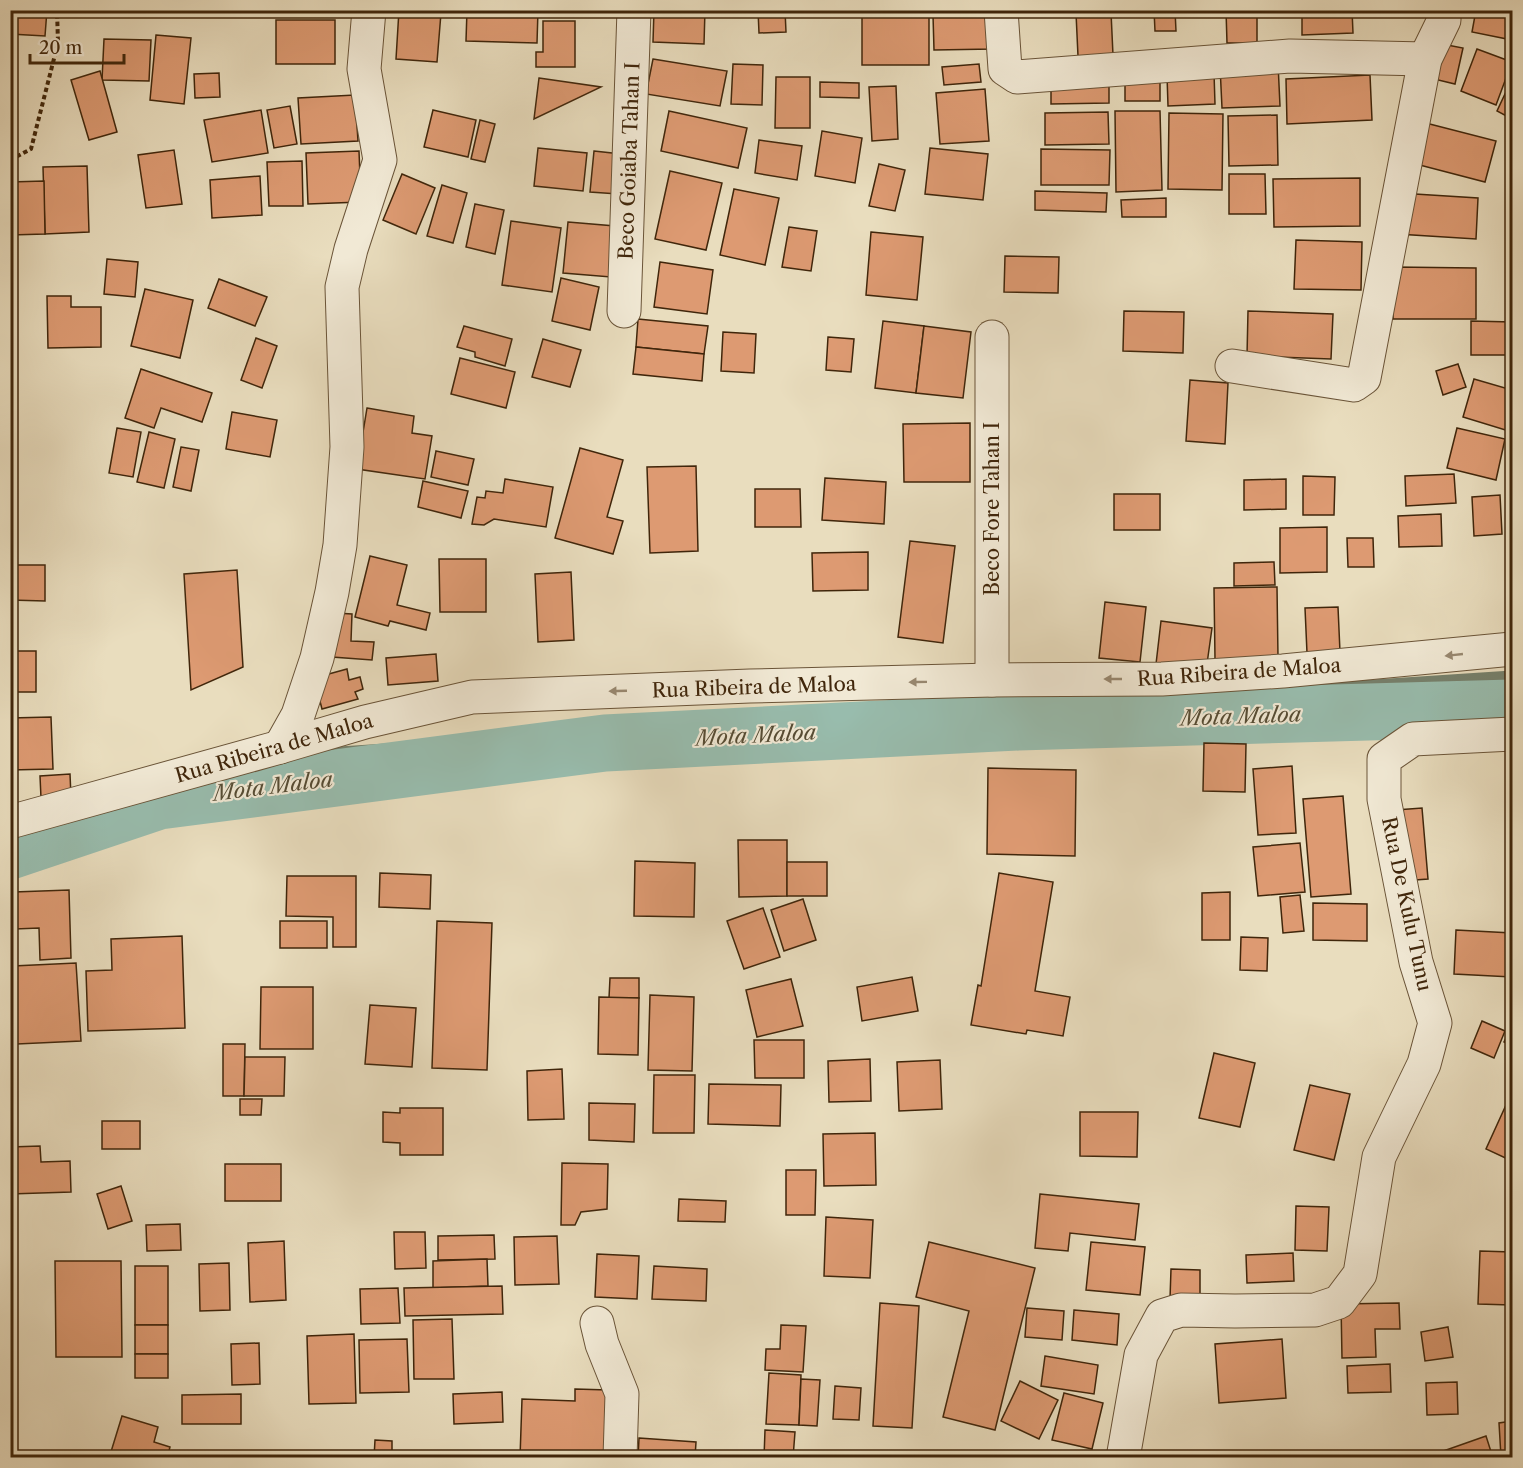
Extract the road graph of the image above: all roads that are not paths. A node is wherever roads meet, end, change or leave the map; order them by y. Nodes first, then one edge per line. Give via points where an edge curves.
1 (369, 10) edge
2 (634, 10) edge
3 (1001, 10) edge
4 (1444, 10) edge
5 (1425, 59) junction
6 (624, 311) dead end
7 (992, 337) dead end
8 (1232, 366) dead end
9 (1512, 649) edge
10 (992, 680) junction
11 (1512, 734) edge
12 (280, 747) junction
13 (10, 822) edge
14 (597, 1323) dead end
15 (620, 1458) edge
16 (1123, 1458) edge

1 - 12 street via 364,69 380,160 342,287 347,447 340,544 317,658 297,716
2 - 6 street, Beco Goiaba Tahan I
3 - 5 street via 1005,69 1017,77 1290,56
4 - 5 street via 1444,20
5 - 8 street via 1364,378 1354,385
7 - 10 street, Beco Fore Tahan I
9 -> 10 street, Rua Ribeira de Maloa via 1162,679
10 -> 12 street, Rua Ribeira de Maloa via 472,697
11 - 16 street, Rua De Kulu Tunu via 1413,739 1384,759 1388,823 1416,962 1435,1023 1424,1064 1379,1157 1360,1274 1339,1302 1315,1310 1181,1310 1162,1316 1141,1355
12 - 13 street, Rua Ribeira de Maloa
14 - 15 street via 622,1394

